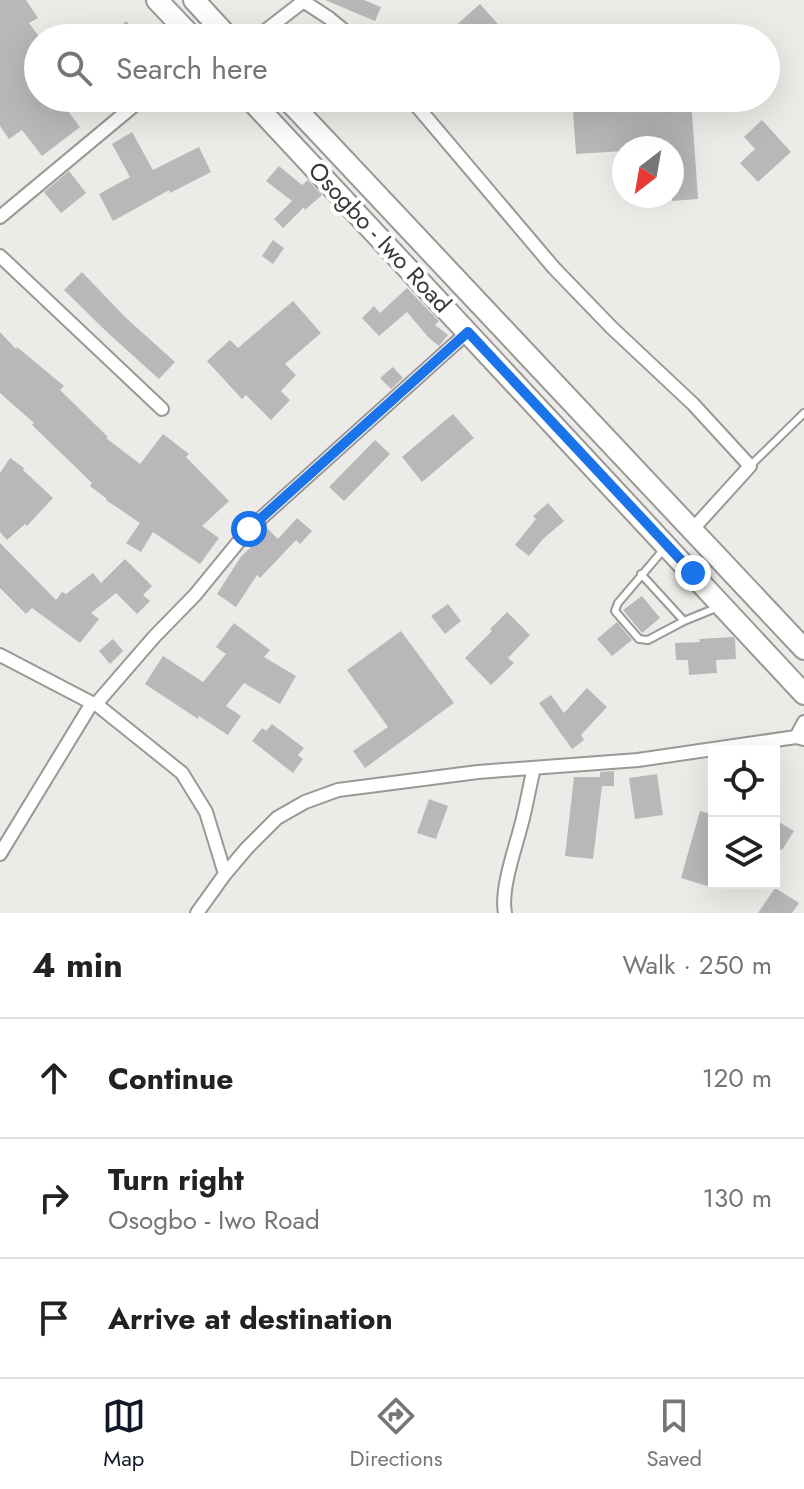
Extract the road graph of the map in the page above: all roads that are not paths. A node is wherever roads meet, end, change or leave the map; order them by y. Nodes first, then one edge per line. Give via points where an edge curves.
1 (157, 0) edge
2 (194, 0) edge
3 (304, 1) edge
4 (180, 24) edge
5 (216, 24) edge
6 (274, 24) edge
7 (336, 24) edge
8 (126, 112) edge
9 (262, 112) edge
10 (299, 112) edge
11 (422, 112) edge
12 (0, 217) edge
13 (0, 256) edge
14 (468, 332) junction
15 (162, 409) dead end
16 (804, 413) edge
17 (750, 466) junction
18 (692, 530) junction
19 (666, 546) junction
20 (641, 574) junction
21 (722, 605) junction
22 (684, 621) junction
23 (804, 649) edge
24 (0, 655) edge
25 (804, 694) edge
26 (94, 703) junction
27 (804, 722) edge
28 (800, 738) edge
29 (534, 768) junction
30 (0, 854) edge
31 (225, 874) junction
32 (197, 913) edge
33 (505, 913) edge

1 - 4 main road
2 - 5 main road
3 - 6 street
3 - 7 street
8 - 12 street
9 - 14 main road, Osogbo - Iwo Road
10 - 18 main road, Osogbo - Iwo Road
11 - 17 street via 554,268
13 - 15 street
14 - 19 main road, Osogbo - Iwo Road
14 - 26 street via 249,529
16 - 17 lane
17 - 18 street
18 - 23 main road, Osogbo - Iwo Road
19 - 20 lane
19 - 21 main road, Osogbo - Iwo Road
20 - 22 lane
20 - 22 lane via 615,611 639,639 648,640
21 - 22 lane
21 - 25 main road, Osogbo - Iwo Road
24 - 26 street
26 - 30 street
26 - 31 street via 182,773 206,812
27 - 28 street
28 - 29 street
29 - 31 street via 338,790 277,818
29 - 33 street via 508,872
31 - 32 street

